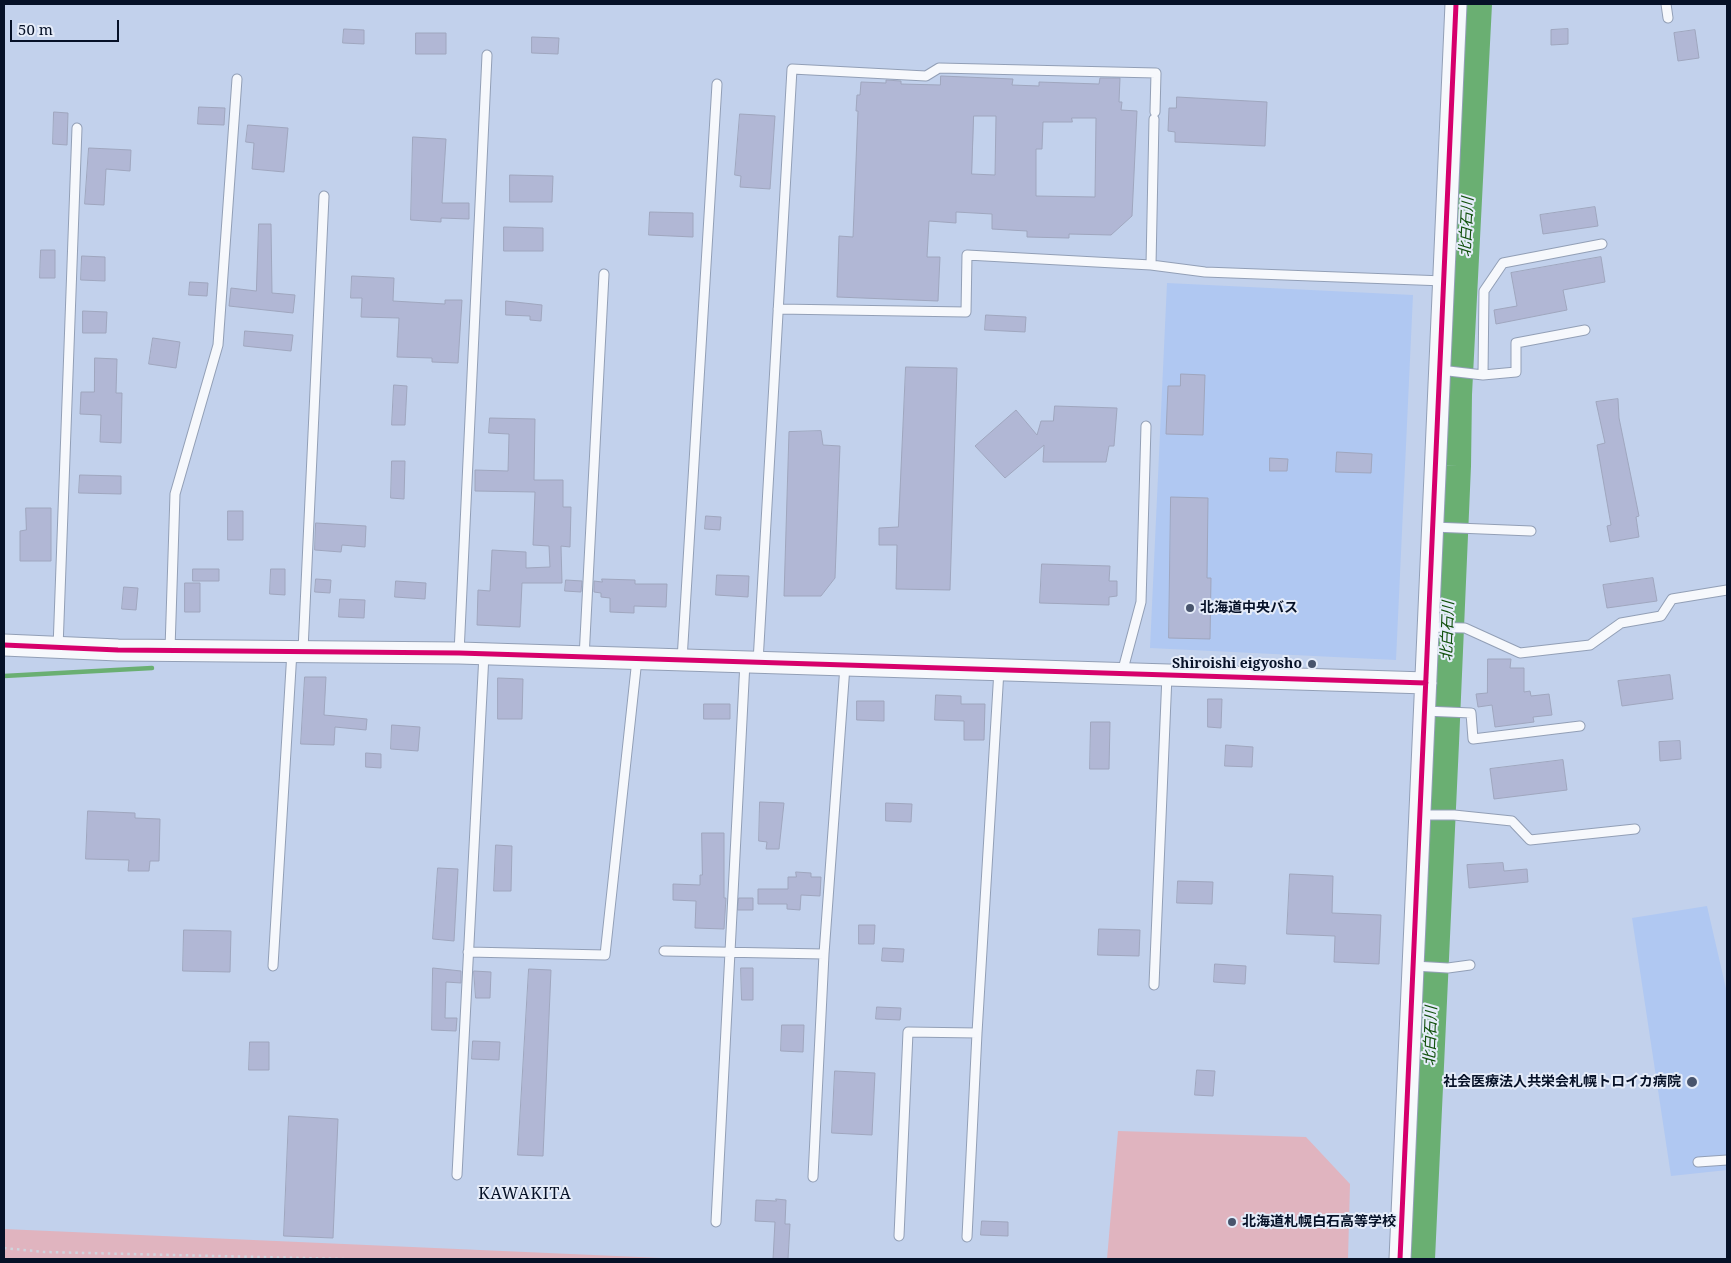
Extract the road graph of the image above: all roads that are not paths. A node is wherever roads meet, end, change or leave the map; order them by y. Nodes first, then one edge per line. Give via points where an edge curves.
1 (1456, 4) edge
2 (1666, 4) edge
3 (1668, 18) dead end
4 (487, 55) dead end
5 (237, 79) dead end
6 (717, 84) dead end
7 (77, 128) dead end
8 (324, 196) dead end
9 (1602, 244) dead end
10 (1151, 264) junction
11 (604, 274) dead end
12 (1445, 281) junction
13 (778, 308) junction
14 (1585, 330) dead end
15 (1445, 370) junction
16 (1483, 375) junction
17 (1146, 426) dead end
18 (1438, 528) junction
19 (1531, 531) dead end
20 (1727, 590) edge
21 (1433, 627) junction
22 (4, 645) edge
23 (58, 648) junction
24 (170, 649) junction
25 (297, 650) junction
26 (459, 653) junction
27 (484, 654) junction
28 (584, 658) junction
29 (637, 659) junction
30 (682, 660) junction
31 (752, 662) junction
32 (845, 665) junction
33 (999, 670) junction
34 (1122, 673) junction
35 (1167, 674) junction
36 (1426, 683) junction
37 (1430, 711) junction
38 (1580, 726) dead end
39 (1424, 815) junction
40 (1635, 829) dead end
41 (468, 952) junction
42 (664, 952) dead end
43 (729, 952) junction
44 (824, 954) junction
45 (1470, 965) dead end
46 (273, 966) dead end
47 (1419, 966) junction
48 (1154, 985) dead end
49 (977, 1033) junction
50 (1727, 1160) edge
51 (1698, 1162) dead end
52 (457, 1176) dead end
53 (813, 1177) dead end
54 (716, 1222) dead end
55 (899, 1236) dead end
56 (967, 1237) dead end
57 (1400, 1259) edge

1 - 12 street
2 - 3 lane
4 - 26 lane
5 - 24 lane via 218,345 175,494
6 - 30 lane
7 - 23 lane
8 - 25 lane
9 - 16 lane via 1503,263 1484,291
10 - 12 lane via 1205,272
10 - 13 lane via 967,255 966,312
10 - 13 lane via 1156,73 939,68 926,76 792,68
11 - 28 lane
12 - 15 street
13 - 31 lane
14 - 16 lane via 1516,342 1516,372
15 - 16 lane
15 - 18 street
17 - 34 lane via 1141,602
18 - 19 lane
18 - 21 street
20 - 21 lane via 1672,599 1661,616 1621,623 1590,645 1520,653 1465,628
21 - 36 street
22 - 23 street
23 - 24 street
24 - 25 street
25 - 26 street
25 - 46 lane
26 - 27 street
27 - 28 street
27 - 41 lane
28 - 29 street
29 - 30 street
29 - 41 lane via 605,955
30 - 31 street
31 - 32 street
31 - 43 lane
32 - 33 street
32 - 44 lane
33 - 34 street
33 - 49 lane
34 - 35 street
35 - 36 street
35 - 48 lane
36 - 37 street
37 - 38 lane via 1471,713 1473,739
37 - 39 street
39 - 40 lane via 1512,821 1530,840
39 - 47 street
41 - 52 lane
42 - 43 lane
43 - 44 lane
43 - 54 lane
44 - 53 lane
45 - 47 lane via 1448,968
47 - 57 street
49 - 55 lane via 908,1032
49 - 56 lane
50 - 51 lane

